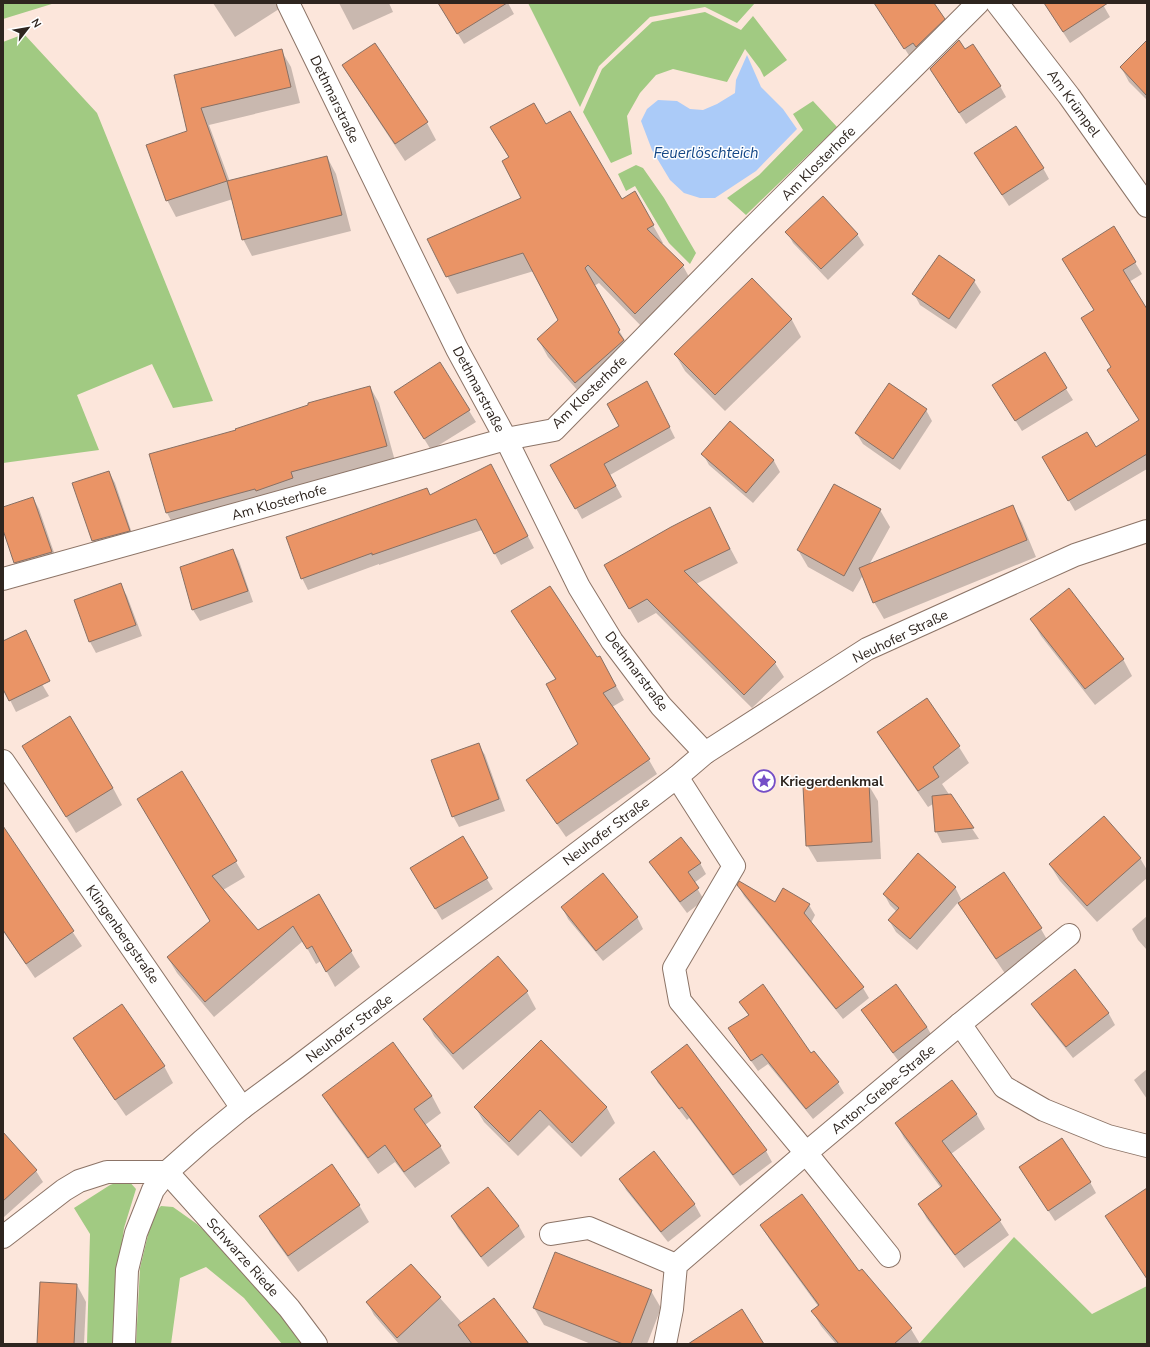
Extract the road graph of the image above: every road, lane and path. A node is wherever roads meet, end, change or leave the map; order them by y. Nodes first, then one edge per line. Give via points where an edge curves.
1 (288, 3) edge
2 (978, 3) edge
3 (998, 3) edge
4 (1147, 206) edge
5 (506, 439) junction
6 (1146, 532) edge
7 (3, 579) edge
8 (705, 753) junction
9 (3, 761) edge
10 (677, 777) junction
11 (1068, 935) dead end
12 (960, 1024) junction
13 (242, 1108) junction
14 (1147, 1146) edge
15 (806, 1153) junction
16 (167, 1172) junction
17 (550, 1234) dead end
18 (3, 1237) edge
19 (889, 1256) dead end
20 (676, 1265) junction
21 (124, 1344) edge
22 (316, 1344) edge
23 (666, 1344) edge

1 - 5 street, Dethmarstraße via 457,349
2 - 5 street, Am Klosterhofe via 554,430
3 - 4 street, Am Krümpel via 1070,96
5 - 7 street, Am Klosterhofe
5 - 8 street, Dethmarstraße via 579,587 612,641 661,706
6 - 8 street, Neuhofer Straße via 1075,555 867,649
8 - 10 street, Neuhofer Straße
9 - 13 street, Klingenbergstraße
10 - 13 street, Neuhofer Straße
10 - 15 street via 734,866 674,968 680,1001
11 - 12 street, Anton-Grebe-Straße
12 - 14 street via 1004,1087 1044,1110 1108,1136
12 - 15 street, Anton-Grebe-Straße
13 - 16 street, Neuhofer Straße
15 - 19 street
15 - 20 street, Anton-Grebe-Straße
16 - 18 street via 107,1172 79,1181
16 - 21 street, Neuhofer Straße via 153,1190 136,1234 127,1270
16 - 22 street, Schwarze Riede via 289,1308
17 - 20 street via 589,1228
20 - 23 street

